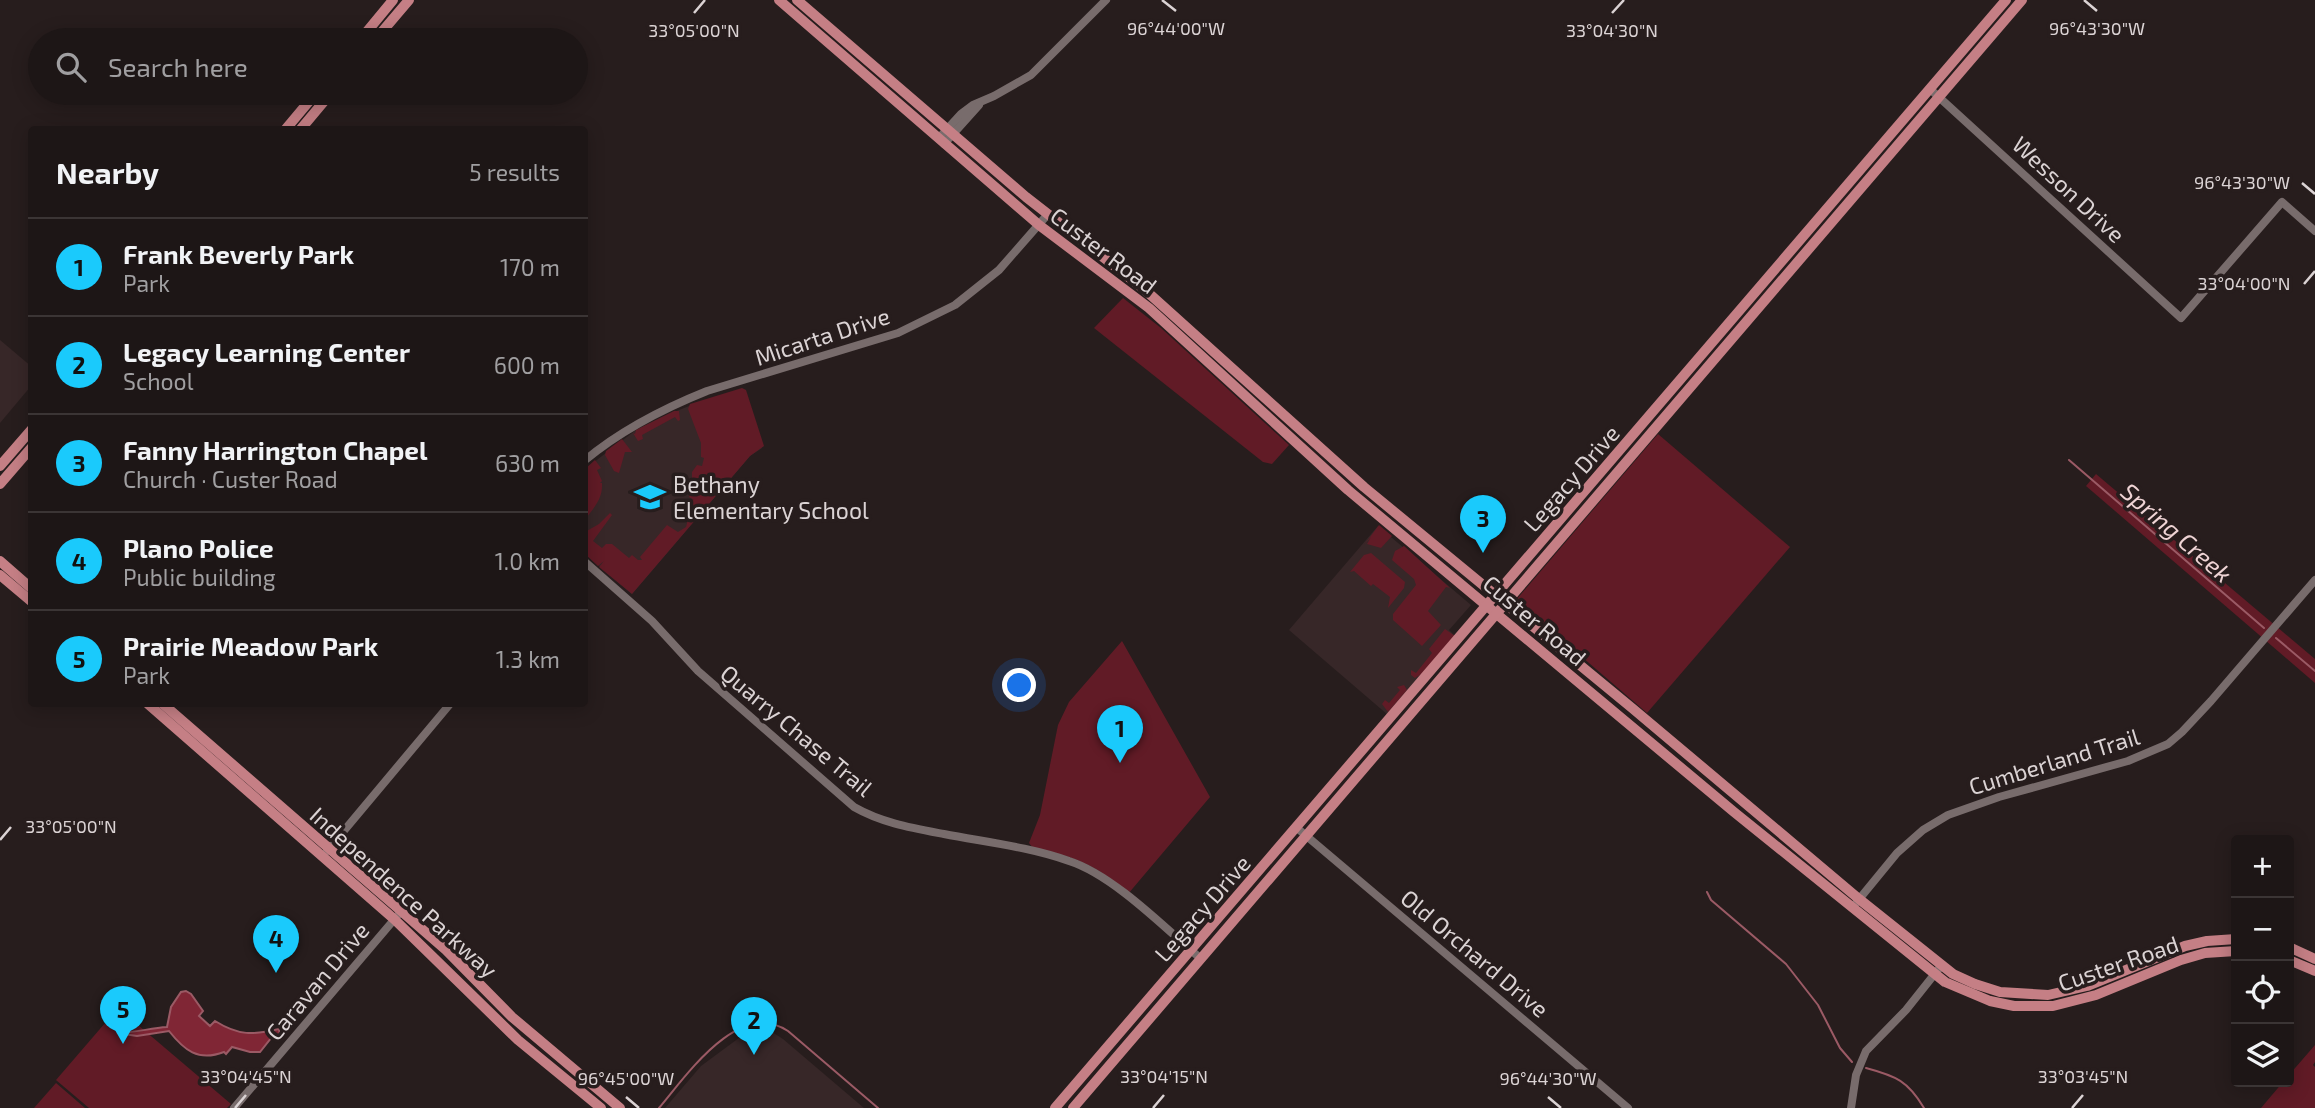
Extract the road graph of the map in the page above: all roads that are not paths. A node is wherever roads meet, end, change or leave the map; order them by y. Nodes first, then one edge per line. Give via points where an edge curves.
1 (393, 0) edge
2 (409, 0) edge
3 (779, 0) edge
4 (797, 0) edge
5 (1106, 0) edge
6 (2006, 0) edge
7 (2022, 0) edge
8 (370, 28) edge
9 (385, 28) edge
10 (1930, 89) junction
11 (1938, 97) junction
12 (306, 105) edge
13 (321, 105) edge
14 (288, 126) edge
15 (303, 126) edge
16 (950, 132) junction
17 (942, 141) junction
18 (1048, 214) junction
19 (1039, 225) junction
20 (2315, 231) edge
21 (28, 433) edge
22 (13, 450) junction
23 (28, 451) edge
24 (22, 458) junction
25 (588, 458) edge
26 (0, 466) edge
27 (0, 484) edge
28 (1410, 525) junction
29 (1552, 530) junction
30 (1402, 535) junction
31 (1561, 539) junction
32 (0, 561) edge
33 (588, 565) edge
34 (0, 575) edge
35 (2315, 580) edge
36 (28, 586) edge
37 (1496, 597) junction
38 (28, 599) edge
39 (1488, 606) junction
40 (1501, 609) junction
41 (1572, 660) junction
42 (1564, 669) junction
43 (1418, 687) junction
44 (1428, 696) junction
45 (152, 707) edge
46 (166, 707) edge
47 (447, 707) edge
48 (1297, 828) junction
49 (1307, 836) junction
50 (1787, 839) junction
51 (1780, 848) junction
52 (324, 852) junction
53 (1859, 899) junction
54 (1852, 908) junction
55 (398, 915) junction
56 (2231, 939) edge
57 (2294, 949) edge
58 (1191, 951) junction
59 (2231, 951) edge
60 (1201, 959) junction
61 (2315, 959) edge
62 (2291, 961) edge
63 (1941, 966) junction
64 (2315, 971) edge
65 (1934, 975) junction
66 (2032, 995) junction
67 (2031, 1007) junction
68 (234, 1108) edge
69 (601, 1108) edge
70 (620, 1108) edge
71 (1055, 1108) edge
72 (1073, 1108) edge
73 (1629, 1108) edge
74 (1852, 1108) edge

1 - 8 main road
2 - 9 main road
3 - 17 main road, Custer Road
4 - 16 main road, Custer Road
5 - 16 street via 1031,75 984,100
6 - 10 main road, Legacy Drive
7 - 11 main road, Legacy Drive
10 - 11 street, Wesson Drive
10 - 29 main road, Legacy Drive
11 - 20 street, Wesson Drive via 2181,318 2282,202
11 - 31 main road, Legacy Drive
12 - 14 main road
13 - 15 main road
16 - 17 street
16 - 18 main road, Custer Road
17 - 19 main road, Custer Road
18 - 19 street, Micarta Drive
18 - 28 main road, Custer Road via 1144,289
19 - 25 street, Micarta Drive via 999,270 955,305 898,333 688,399 625,431
19 - 30 main road, Custer Road via 1149,308
21 - 22 main road
22 - 24 main road
22 - 26 main road
23 - 24 main road
24 - 27 main road
28 - 30 main road
28 - 37 main road, Custer Road
29 - 31 main road
29 - 37 main road, Legacy Drive
30 - 39 main road, Custer Road
31 - 40 main road, Legacy Drive
32 - 36 main road
33 - 58 street, Quarry Chase Trail via 652,621 702,675 853,807 898,825 1072,861 1107,880
34 - 38 main road
35 - 53 street, Cumberland Trail via 2168,744 2128,761 1948,815 1897,853
37 - 39 main road, Legacy Drive
37 - 40 main road, Custer Road
39 - 40 main road, Custer Road
39 - 43 main road, Legacy Drive
40 - 41 main road, Custer Road
40 - 42 main road, Custer Road
40 - 44 main road, Legacy Drive
41 - 42 main road
41 - 50 main road, Custer Road
42 - 51 main road, Custer Road
43 - 44 main road
43 - 48 main road, Legacy Drive
44 - 49 main road, Legacy Drive
45 - 52 main road, Independence Parkway
46 - 52 main road, Independence Parkway
47 - 52 street
48 - 49 street, Old Orchard Drive
48 - 58 main road, Legacy Drive
49 - 60 main road, Legacy Drive
49 - 73 street, Old Orchard Drive
50 - 51 main road
50 - 53 main road, Custer Road
51 - 54 main road, Custer Road
52 - 55 main road, Independence Parkway
53 - 54 street, Cumberland Trail
53 - 63 main road, Custer Road
54 - 65 main road, Custer Road
55 - 68 street, Caravan Drive
55 - 69 main road, Independence Parkway via 485,1010
55 - 70 main road, Independence Parkway via 454,957 512,1017
56 - 66 main road, Custer Road via 2185,946 2087,986
57 - 61 main road
58 - 60 street, Quarry Chase Trail
58 - 71 main road, Legacy Drive
59 - 67 main road, Custer Road via 2181,960 2074,1002
60 - 72 main road, Legacy Drive
62 - 64 main road
63 - 65 street
63 - 66 main road, Custer Road via 1988,989
65 - 67 main road, Custer Road via 1979,998
65 - 74 street via 1866,1051 1856,1075
66 - 67 main road

